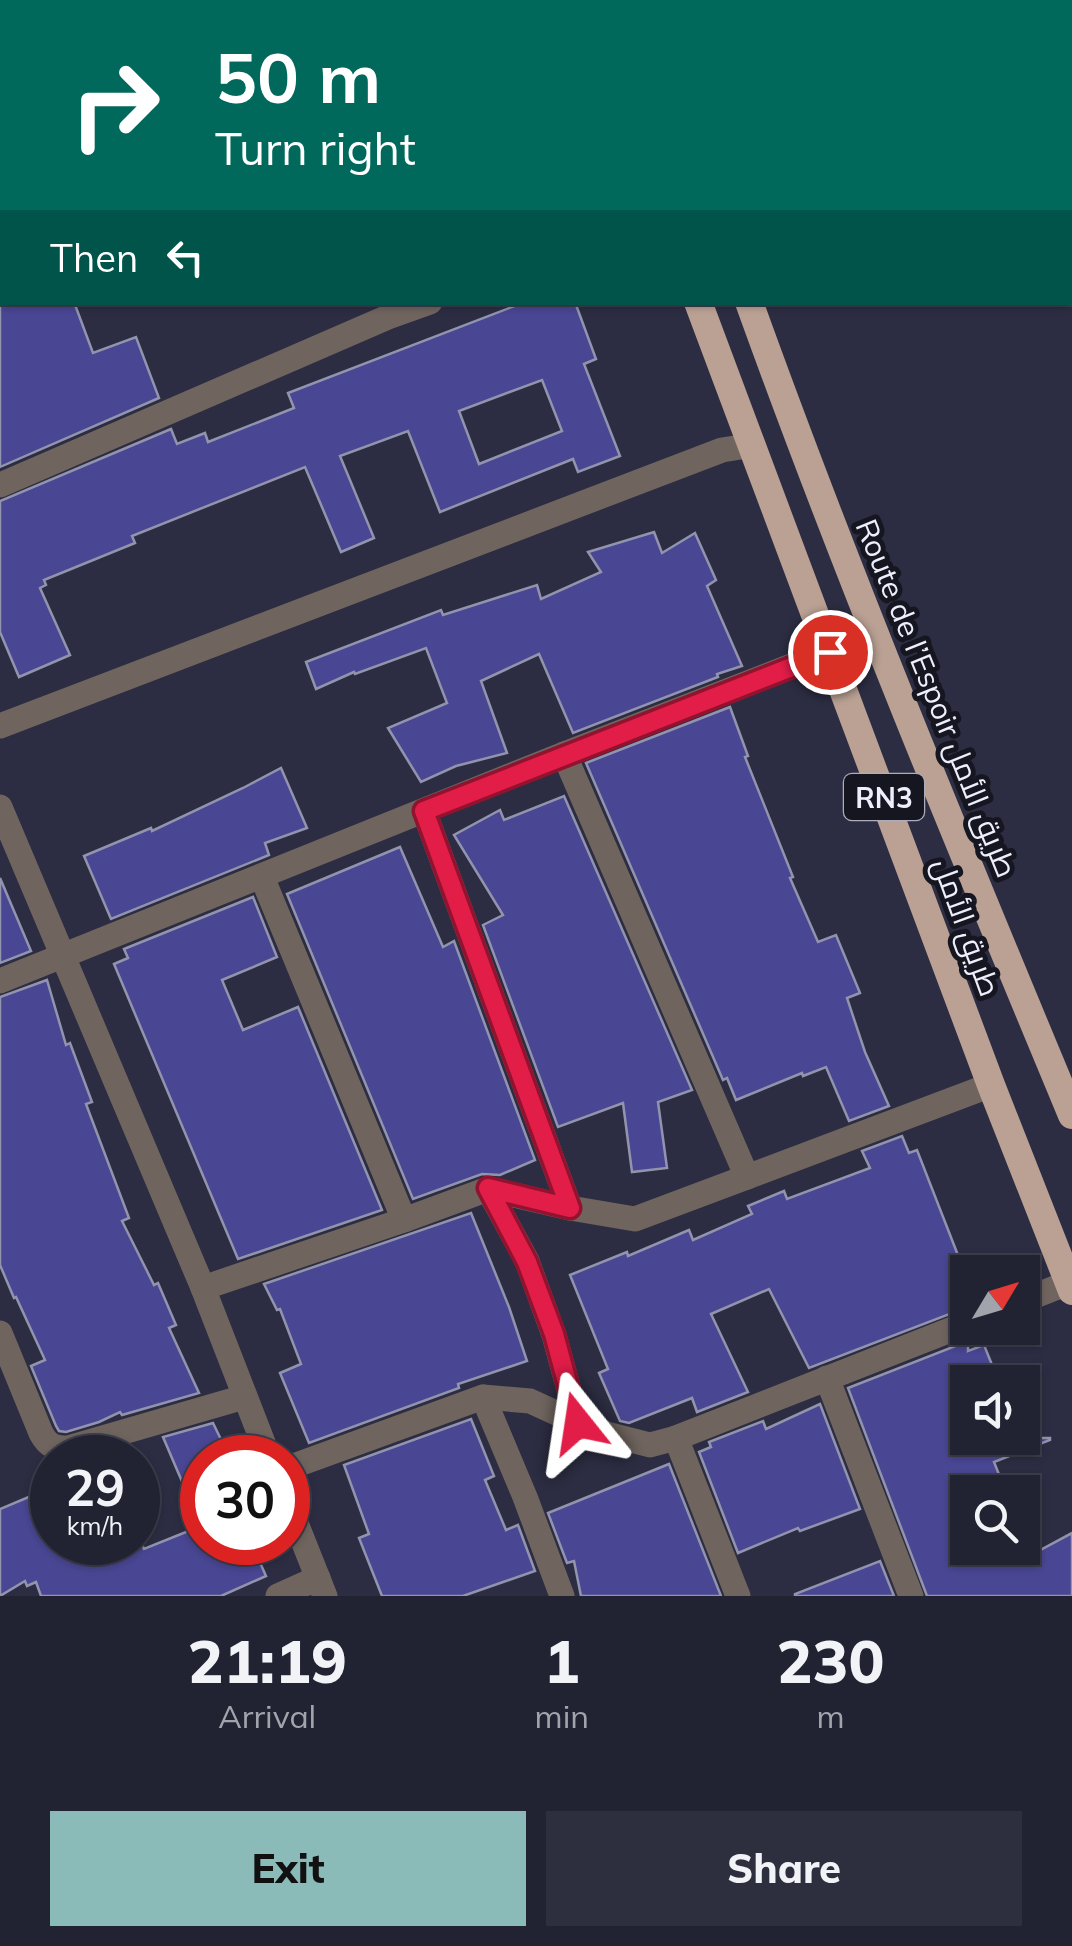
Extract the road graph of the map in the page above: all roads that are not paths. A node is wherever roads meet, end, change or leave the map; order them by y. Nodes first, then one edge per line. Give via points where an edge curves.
1 (370, 305) edge
2 (422, 305) edge
3 (699, 305) edge
4 (750, 305) edge
5 (388, 317) junction
6 (753, 445) junction
7 (0, 485) edge
8 (830, 652) junction
9 (0, 726) edge
10 (564, 754) junction
11 (0, 807) edge
12 (424, 811) junction
13 (262, 877) junction
14 (63, 955) junction
15 (0, 981) edge
16 (991, 1085) junction
17 (1072, 1115) edge
18 (747, 1178) junction
19 (488, 1188) junction
20 (570, 1208) junction
21 (404, 1220) junction
22 (1070, 1287) edge
23 (203, 1288) junction
24 (1040, 1296) edge
25 (950, 1329) edge
26 (0, 1333) edge
27 (8, 1372) edge
28 (827, 1378) junction
29 (244, 1396) junction
30 (483, 1397) junction
31 (578, 1423) junction
32 (260, 1435) edge
33 (676, 1438) junction
34 (310, 1460) edge
35 (310, 1557) edge
36 (322, 1587) edge
37 (278, 1596) edge
38 (562, 1596) edge
39 (738, 1596) edge
40 (911, 1596) edge

1 - 5 street
2 - 5 street
3 - 6 highway, طريق الأمل / RN3
4 - 17 highway, Route de l’Espoir طريق الأمل / RN3 via 886,666
5 - 7 street
6 - 8 highway, طريق الأمل / RN3
6 - 9 street via 722,450
8 - 10 street
8 - 16 highway, طريق الأمل / RN3
10 - 12 street
10 - 18 street
11 - 14 street
12 - 13 street
12 - 20 street
13 - 14 street
13 - 21 street
14 - 15 street
14 - 23 street
16 - 18 street
16 - 22 highway, طريق الأمل / RN3
18 - 20 street via 635,1219
19 - 20 street
19 - 21 street
19 - 31 street via 527,1262
21 - 23 street
22 - 24 street
23 - 29 street
25 - 28 street
26 - 27 street
27 - 29 street via 55,1448
28 - 33 street
28 - 40 street
29 - 32 street
30 - 31 street via 530,1401
30 - 34 street
30 - 38 street
31 - 33 street via 650,1445
33 - 39 street
35 - 36 street
36 - 37 street

